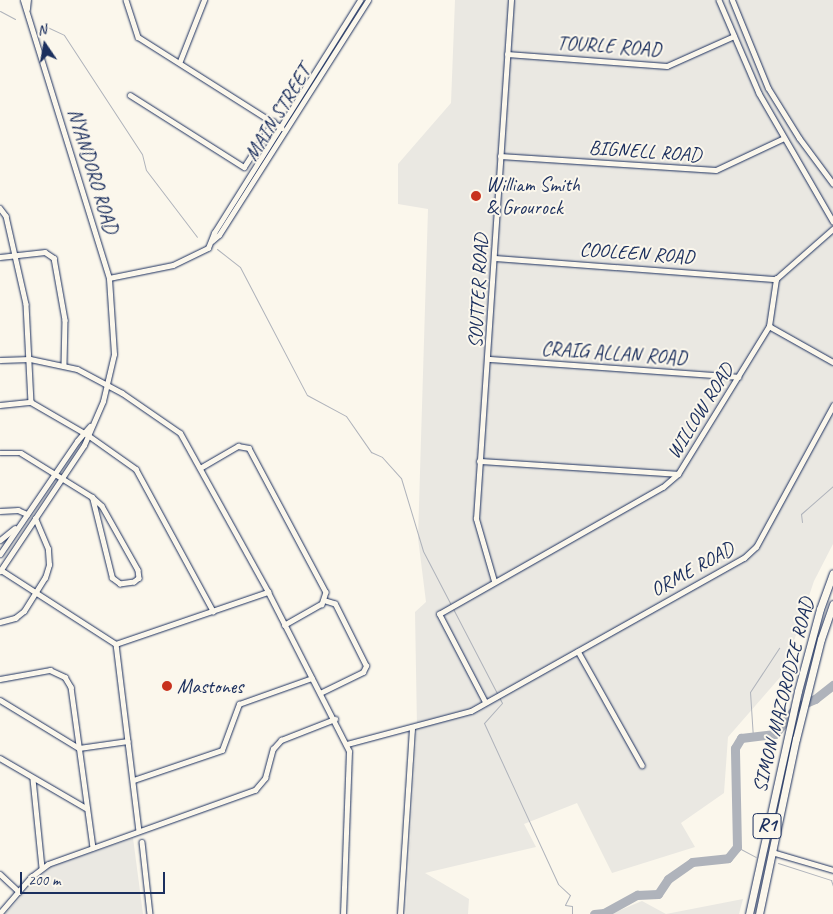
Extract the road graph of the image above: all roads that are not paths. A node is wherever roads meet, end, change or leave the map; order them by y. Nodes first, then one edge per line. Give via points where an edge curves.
1 (24, 0) edge
2 (28, 0) edge
3 (126, 0) edge
4 (204, 0) edge
5 (360, 0) edge
6 (368, 0) edge
7 (511, 0) edge
8 (720, 0) edge
9 (732, 0) edge
10 (27, 9) junction
11 (734, 36) junction
12 (507, 54) junction
13 (180, 61) junction
14 (130, 95) dead end
15 (273, 122) junction
16 (280, 126) junction
17 (285, 130) junction
18 (782, 139) junction
19 (500, 156) junction
20 (833, 184) edge
21 (0, 208) edge
22 (833, 221) edge
23 (833, 229) edge
24 (212, 241) junction
25 (13, 255) junction
26 (0, 257) edge
27 (495, 258) junction
28 (109, 278) junction
29 (776, 279) junction
30 (770, 326) junction
31 (30, 358) junction
32 (0, 360) edge
33 (489, 360) junction
34 (833, 362) edge
35 (64, 364) junction
36 (738, 377) junction
37 (108, 385) junction
38 (31, 402) junction
39 (0, 405) edge
40 (833, 406) edge
41 (86, 434) junction
42 (0, 453) edge
43 (479, 461) junction
44 (200, 468) junction
45 (54, 474) junction
46 (678, 474) junction
47 (63, 479) junction
48 (92, 497) junction
49 (0, 511) edge
50 (27, 514) junction
51 (35, 518) junction
52 (19, 525) junction
53 (0, 540) edge
54 (0, 554) edge
55 (0, 570) edge
56 (833, 574) edge
57 (494, 581) junction
58 (38, 592) junction
59 (268, 592) junction
60 (325, 601) junction
61 (833, 604) edge
62 (213, 611) junction
63 (0, 622) edge
64 (285, 625) junction
65 (116, 644) junction
66 (578, 650) junction
67 (312, 678) junction
68 (0, 679) edge
69 (320, 692) junction
70 (0, 700) edge
71 (485, 702) junction
72 (335, 719) junction
73 (412, 728) junction
74 (128, 740) junction
75 (347, 744) junction
76 (79, 748) junction
77 (0, 758) edge
78 (642, 766) dead end
79 (33, 779) junction
80 (134, 780) junction
81 (86, 808) junction
82 (139, 831) junction
83 (142, 842) dead end
84 (93, 847) junction
85 (772, 852) junction
86 (42, 868) junction
87 (833, 870) edge
88 (0, 874) edge
89 (19, 892) junction
90 (0, 913) edge
91 (150, 914) edge
92 (342, 914) edge
93 (400, 914) edge
94 (749, 914) edge
95 (759, 914) edge

1 - 10 street, NYANDORO ROAD
2 - 10 main road
3 - 13 street via 138,37
4 - 13 street
5 - 16 street, MAIN STREET
6 - 17 street, MAIN STREET
7 - 12 street, SOUTTER ROAD
8 - 11 street
9 - 20 street via 768,88
10 - 28 street, NYANDORO ROAD
11 - 12 street, TOURLE ROAD via 667,66
11 - 18 street
12 - 19 street, SOUTTER ROAD
13 - 15 street
14 - 15 street via 244,167
15 - 16 street
16 - 17 street
16 - 24 street, MAIN STREET
17 - 24 street, MAIN STREET via 219,235
18 - 19 street, BIGNELL ROAD via 716,170
18 - 22 street
19 - 27 street, SOUTTER ROAD
21 - 25 street via 6,216
23 - 29 street
24 - 28 street, MAIN STREET via 201,254 173,265
25 - 26 street
25 - 31 street via 26,304
25 - 35 street via 45,252 54,258 65,320
27 - 29 street, COOLEEN ROAD
27 - 33 street, SOUTTER ROAD
28 - 37 street, NYANDORO ROAD via 114,354
29 - 30 street, WILLOW ROAD
30 - 34 street
30 - 36 street, WILLOW ROAD
31 - 32 street
31 - 35 street
31 - 38 street
33 - 36 street, CRAIG ALLAN ROAD
33 - 43 street, SOUTTER ROAD
35 - 37 street
36 - 46 street, WILLOW ROAD via 691,458
37 - 41 street
37 - 44 street via 174,427
38 - 39 street
38 - 41 street
40 - 66 street, ORME ROAD via 751,553
41 - 45 street
41 - 47 street
41 - 62 street via 136,469
42 - 45 street via 21,453
43 - 46 street
43 - 57 street, SOUTTER ROAD via 477,528
44 - 59 street
44 - 60 street via 238,446 249,448 324,588
45 - 47 street
45 - 50 street
46 - 57 street, WILLOW ROAD via 663,486
47 - 48 street
47 - 51 street
48 - 48 street via 112,578 120,584 134,582 139,578 138,570 102,506
49 - 50 street via 18,510
50 - 52 street
51 - 55 street
51 - 58 street via 46,541 49,557 47,572
52 - 53 street
52 - 54 street
55 - 58 street
56 - 94 highway, SIMON MAZORODZE ROAD / R1 via 820,609 798,692
57 - 71 street, WILLOW ROAD via 439,614
58 - 63 street via 15,618
58 - 65 street
59 - 62 street
59 - 64 street
60 - 64 street
60 - 69 street via 335,604 366,666 362,672
61 - 85 highway, SIMON MAZORODZE ROAD / R1 via 796,739
62 - 65 street
64 - 67 street
65 - 74 street
66 - 71 street, ORME ROAD
66 - 78 street
67 - 69 street
67 - 80 street via 239,704 222,750
68 - 76 street via 50,670 65,677 73,695
69 - 72 street
70 - 76 street
71 - 73 street via 458,716
72 - 75 street
72 - 82 street via 281,740 273,749 265,778 255,790
73 - 75 street
73 - 93 street
74 - 76 street
74 - 80 street
75 - 92 street via 351,766
76 - 81 street
77 - 79 street
79 - 81 street
79 - 86 street
80 - 82 street
81 - 84 street
82 - 84 street
83 - 91 street
84 - 86 street
85 - 87 street
85 - 95 highway, SIMON MAZORODZE ROAD / R1
86 - 89 street
88 - 89 street
89 - 90 street

